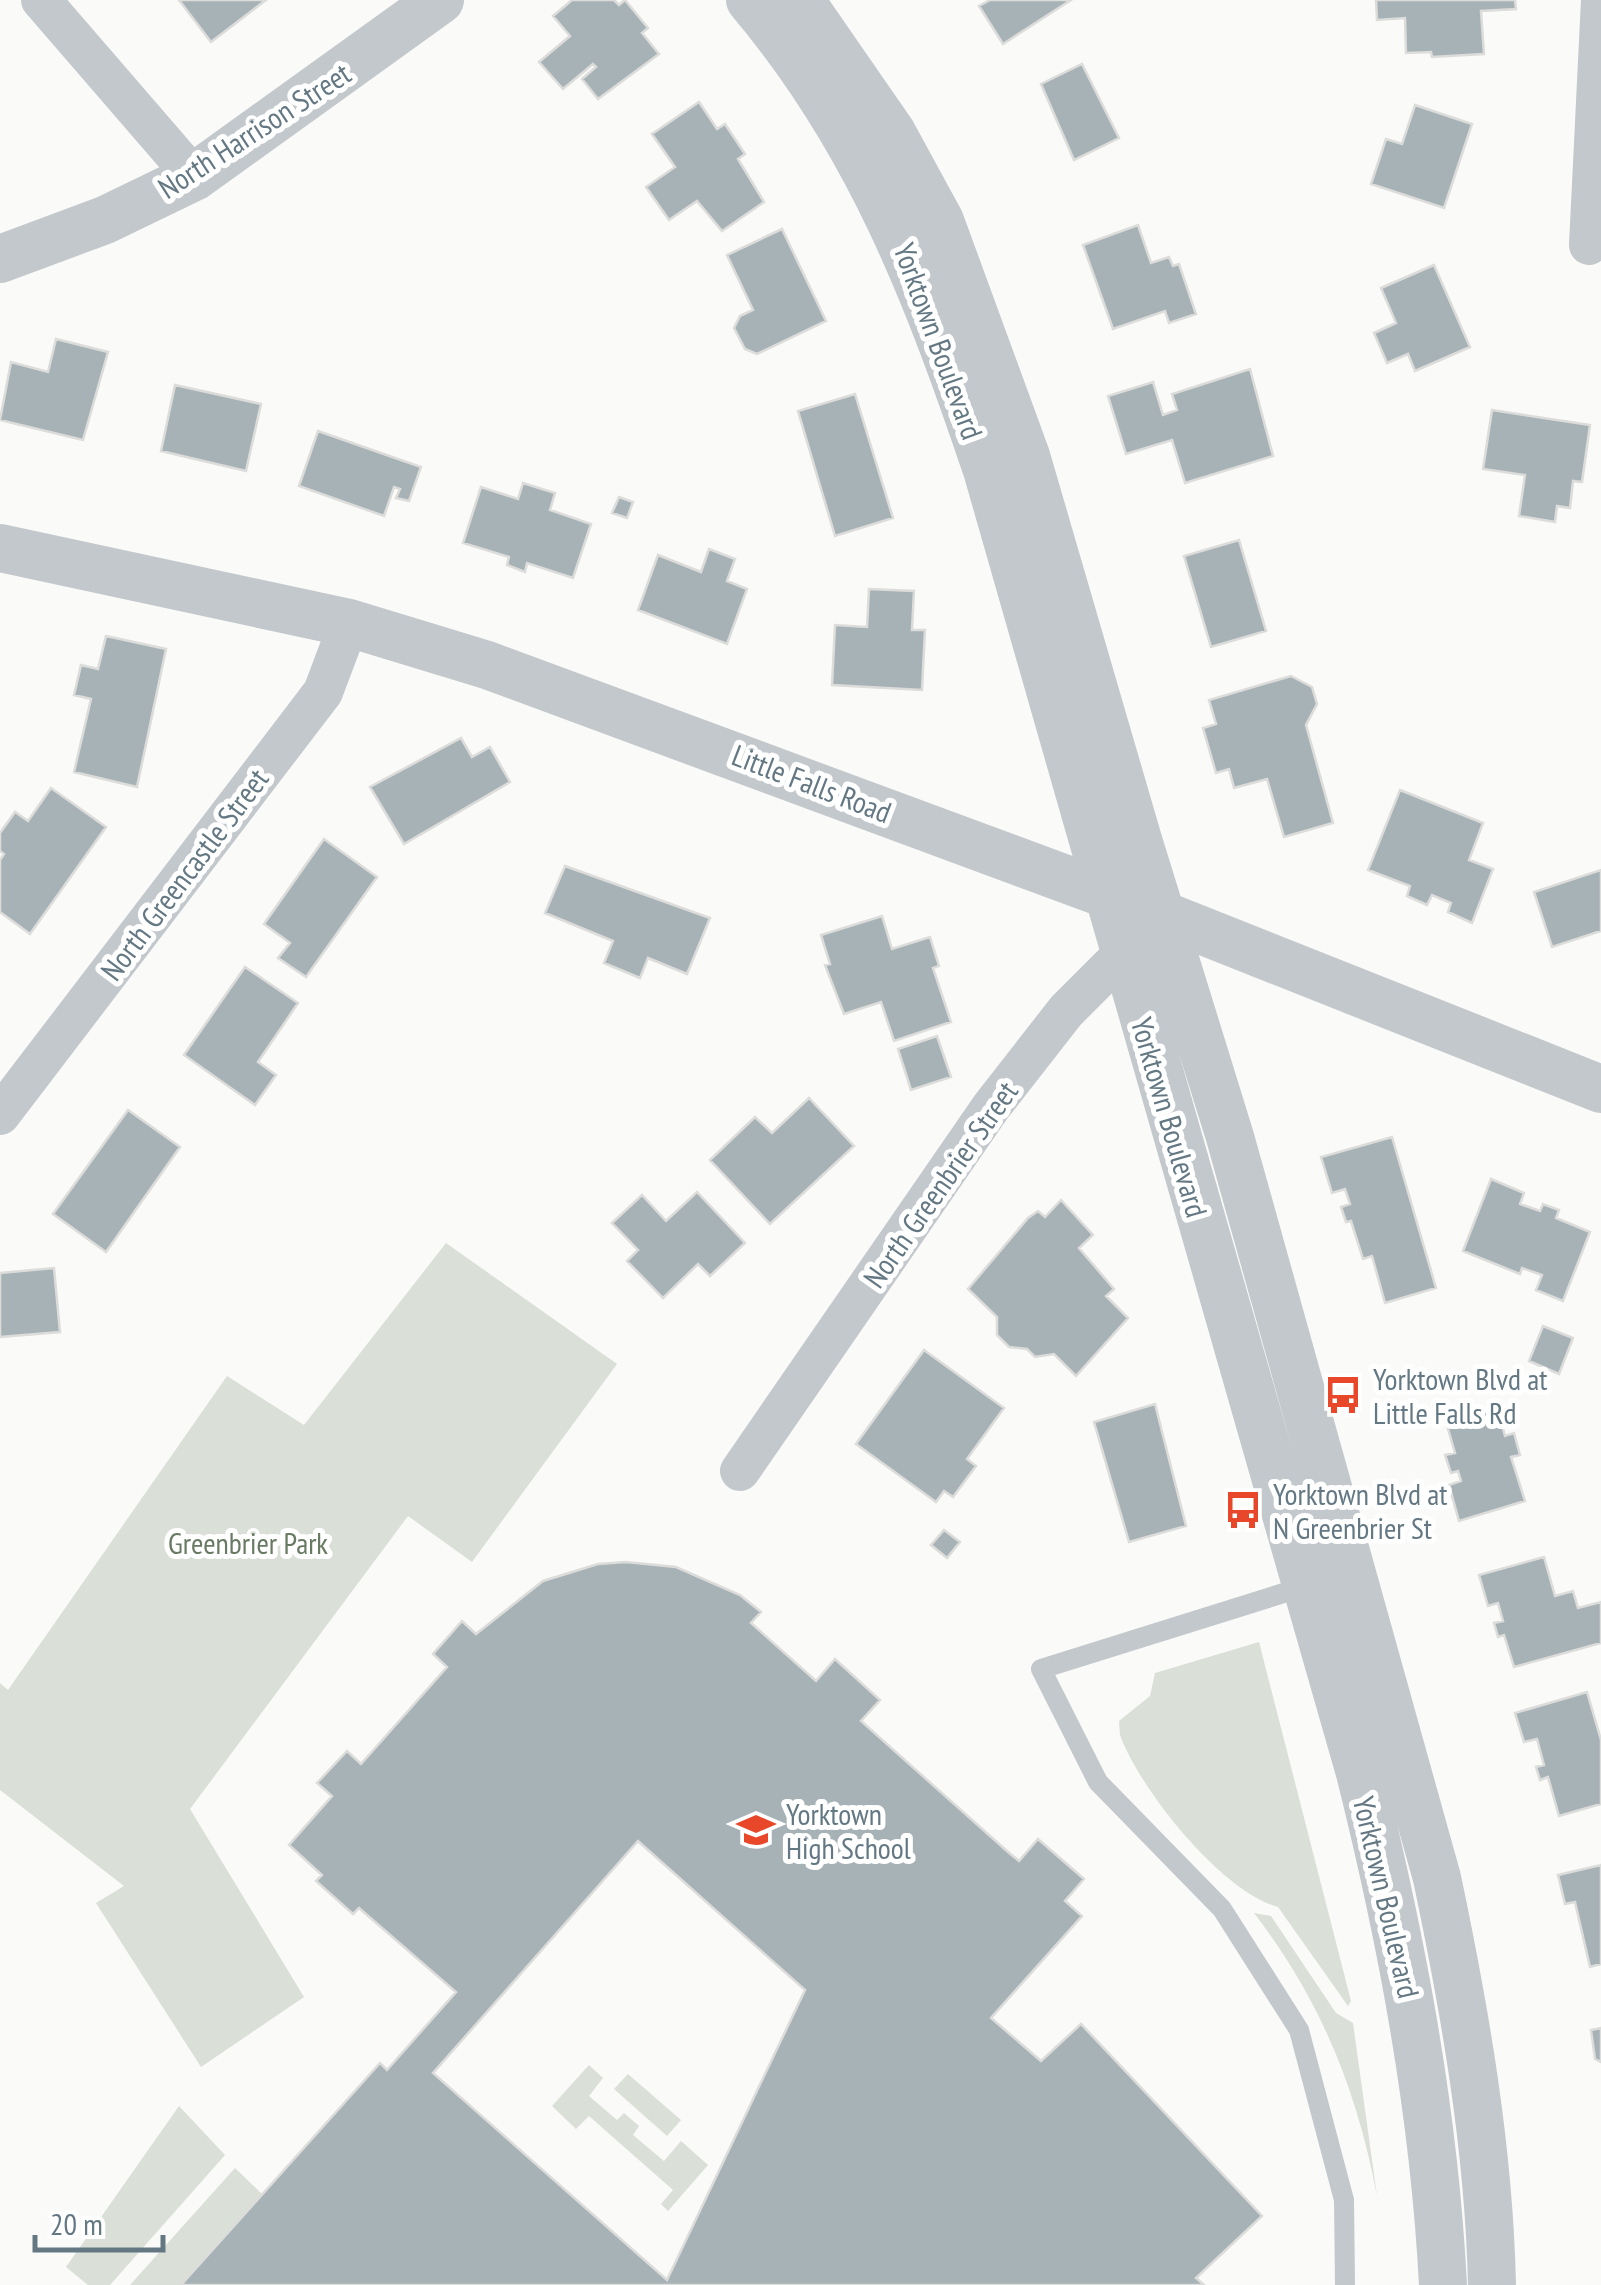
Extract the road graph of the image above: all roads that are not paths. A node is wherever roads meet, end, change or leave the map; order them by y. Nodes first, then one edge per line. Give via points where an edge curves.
1 (41, 0) edge
2 (440, 0) edge
3 (750, 0) edge
4 (800, 0) edge
5 (1601, 0) edge
6 (194, 177) junction
7 (1589, 246) dead end
8 (0, 259) edge
9 (0, 548) edge
10 (349, 622) junction
11 (1107, 894) junction
12 (1162, 915) junction
13 (1124, 954) junction
14 (1601, 1089) edge
15 (0, 1115) edge
16 (740, 1471) dead end
17 (1350, 1570) junction
18 (1304, 1587) junction
19 (1345, 2285) edge
20 (1443, 2285) edge
21 (1492, 2285) edge

1 - 6 street
2 - 6 street, North Harrison Street
3 - 11 street, Yorktown Boulevard via 856,153 903,240 939,328
4 - 12 street, Yorktown Boulevard via 892,133 940,221 978,314
5 - 7 street
6 - 8 street, North Harrison Street
9 - 10 street, Little Falls Road
10 - 11 street, Little Falls Road via 628,714
10 - 15 street, North Greencastle Street via 323,692
11 - 12 street, Little Falls Road
11 - 13 street, Yorktown Boulevard
12 - 13 street, North Greenbrier Street
12 - 14 street, Little Falls Road
12 - 17 street, Yorktown Boulevard
13 - 16 street, North Greenbrier Street via 1066,1011 991,1107
13 - 18 street, Yorktown Boulevard
17 - 18 lane
17 - 21 street, Yorktown Boulevard via 1407,1761 1460,1988
18 - 19 lane via 1041,1669 1098,1782 1222,1909 1299,2030 1344,2200
18 - 20 street, Yorktown Boulevard via 1360,1772 1411,1998

